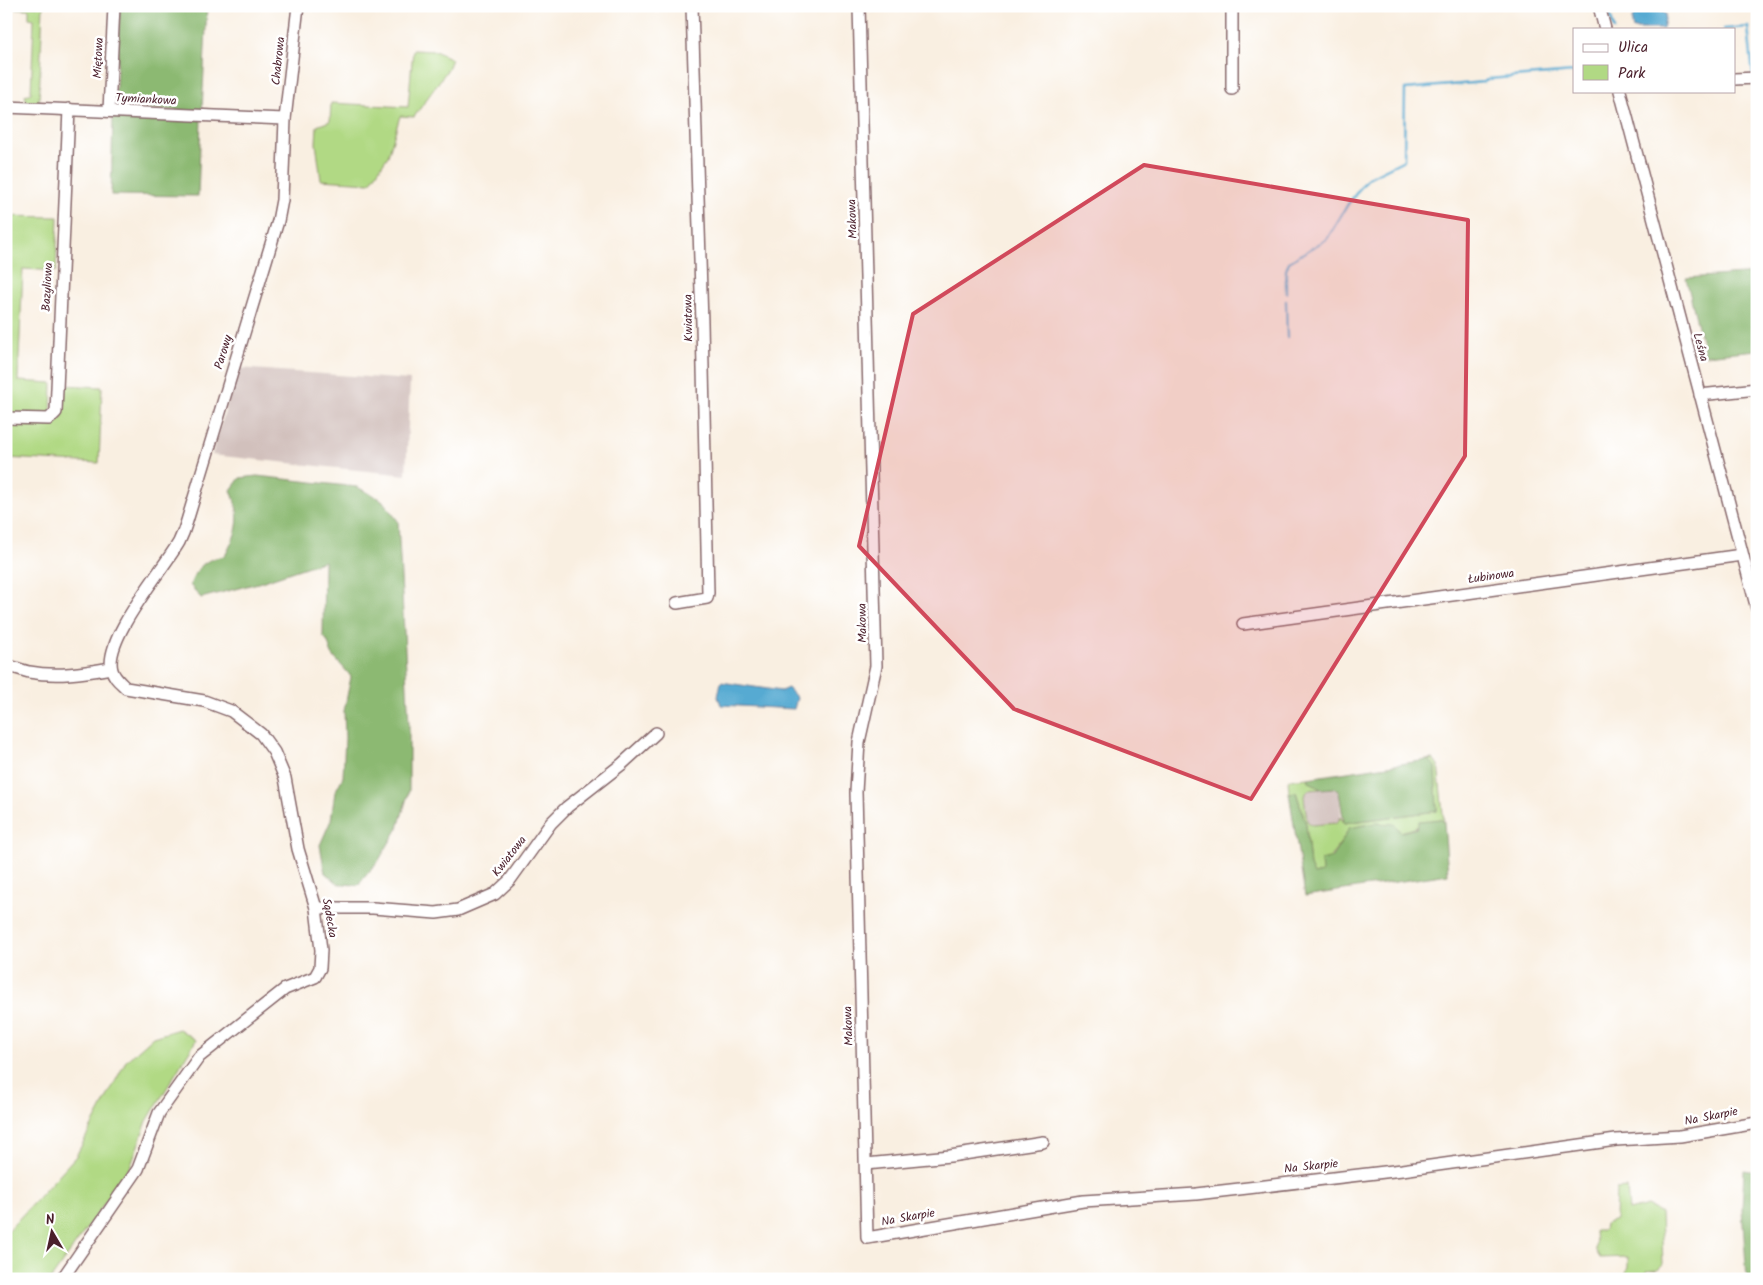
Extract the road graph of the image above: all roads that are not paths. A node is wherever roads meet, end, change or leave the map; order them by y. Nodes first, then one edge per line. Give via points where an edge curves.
1 (114, 6) edge
2 (298, 6) edge
3 (692, 6) edge
4 (859, 6) edge
5 (1232, 6) edge
6 (1599, 6) edge
7 (1605, 28) edge
8 (1757, 78) edge
9 (1736, 79) edge
10 (1232, 89) dead end
11 (1620, 92) edge
12 (6, 107) edge
13 (69, 110) junction
14 (110, 111) junction
15 (285, 119) junction
16 (1757, 389) edge
17 (1700, 395) junction
18 (6, 418) edge
19 (1742, 555) junction
20 (677, 603) dead end
21 (1757, 609) edge
22 (1243, 624) dead end
23 (6, 666) edge
24 (111, 668) junction
25 (656, 733) dead end
26 (316, 908) junction
27 (1757, 1123) edge
28 (1043, 1142) dead end
29 (866, 1164) junction
30 (867, 1238) joint
31 (62, 1279) edge

1 - 14 street, Miętowa
2 - 15 street, Chabrowa
3 - 20 street, Kwiatowa via 708,598
4 - 29 street, Makowa via 876,666 859,742 856,792
5 - 10 street
6 - 7 street
8 - 9 street
11 - 17 street, Leśna
12 - 13 street, Tymiankowa
13 - 14 street, Tymiankowa
13 - 18 street, Bazyliowa via 56,412 49,419
14 - 15 street, Tymiankowa
15 - 24 street, Parowy via 282,200 276,230 187,521 180,541 139,599 116,644
16 - 17 street
17 - 19 street, Leśna
19 - 21 street, Leśna
19 - 22 street, Łubinowa
23 - 24 street via 27,672 69,675
24 - 26 street, Sądecka via 116,679 126,688 204,701 231,711 261,734 286,778 298,849
25 - 26 street, Kwiatowa via 566,807 510,880 495,894 458,910 436,913
26 - 31 street, Sądecka via 321,950 320,968 314,977 285,989 199,1057 159,1113 138,1169
27 - 30 street, Na Skarpie via 1680,1136 1616,1140 1196,1194 1083,1201
28 - 29 street
29 - 30 street, Makowa

